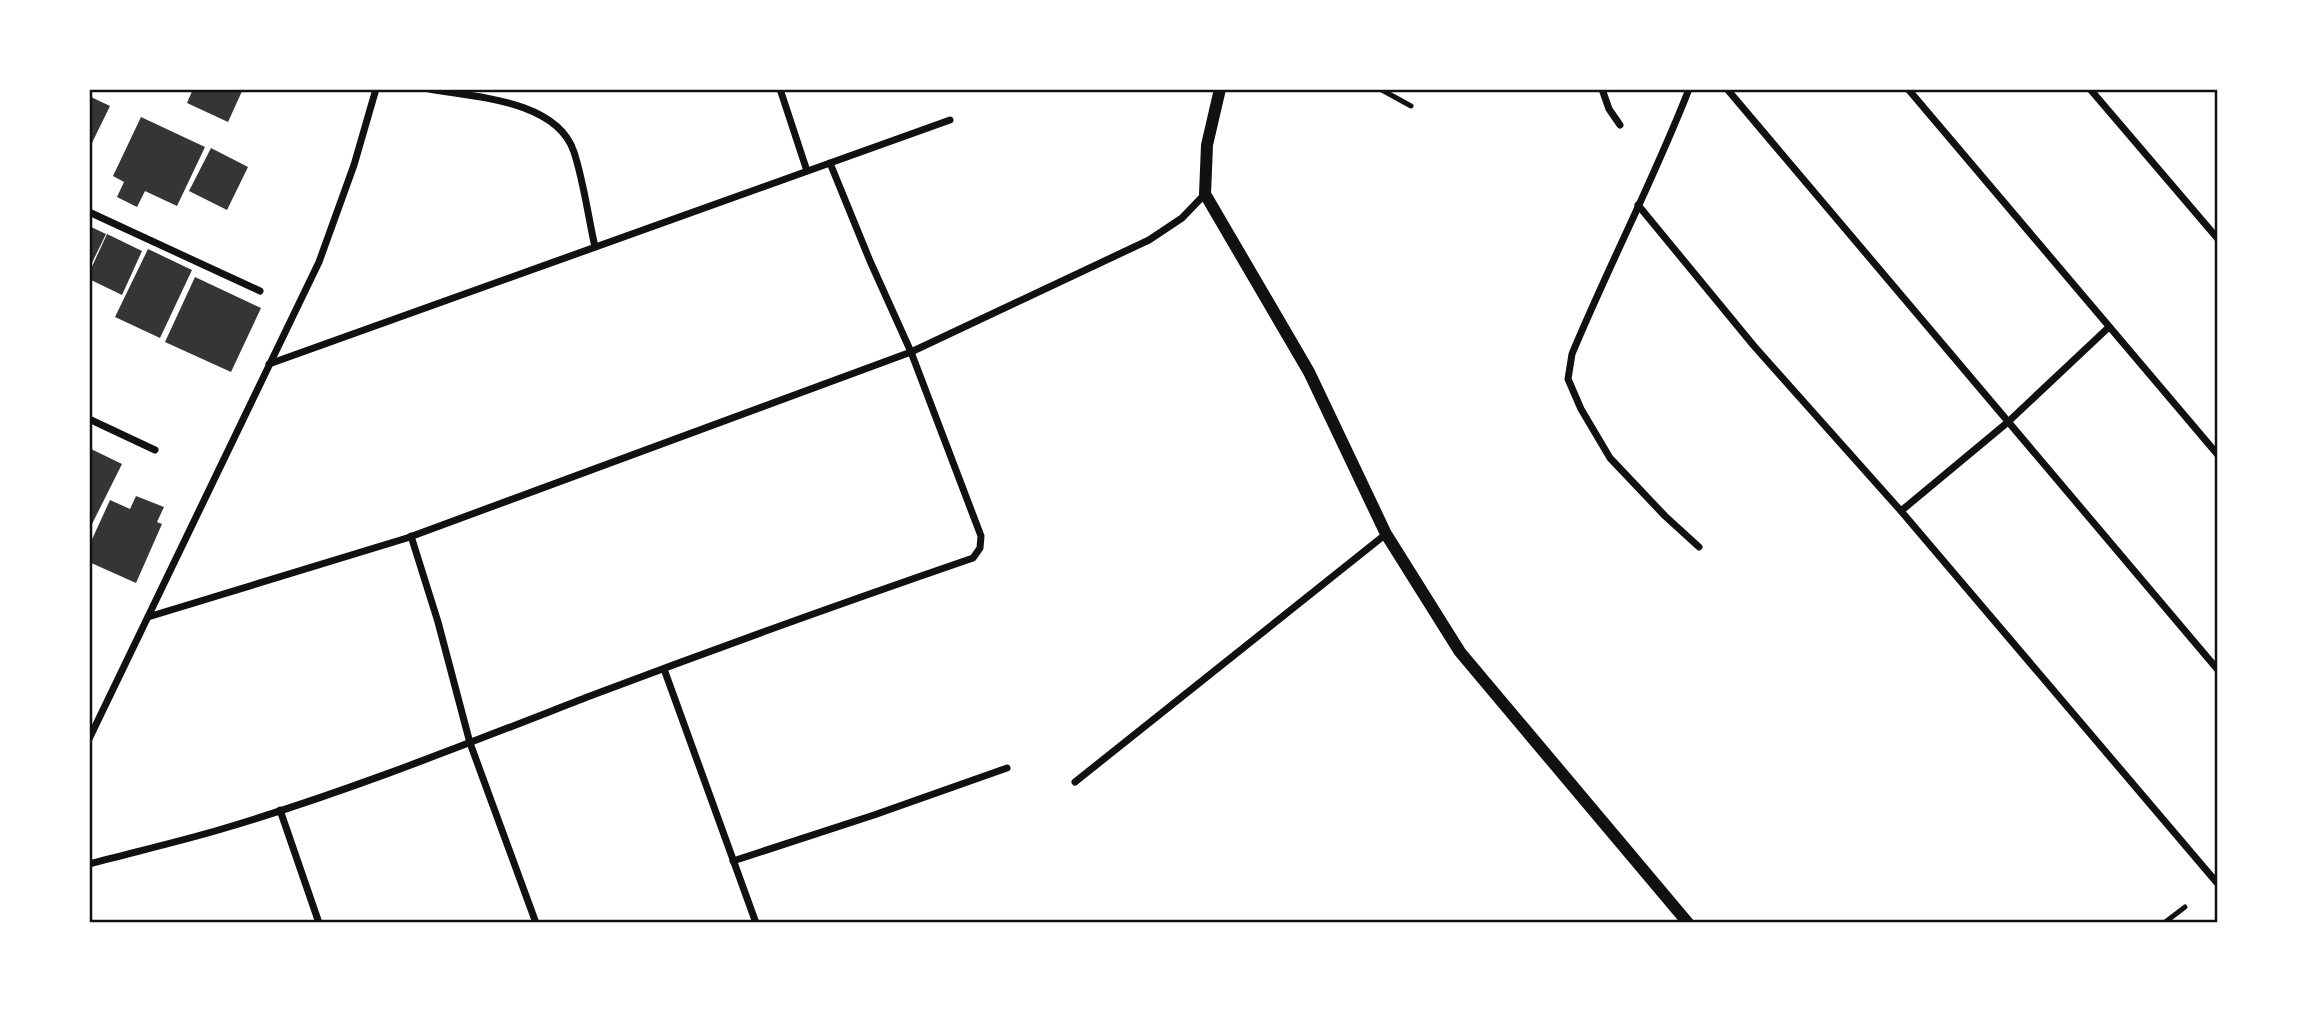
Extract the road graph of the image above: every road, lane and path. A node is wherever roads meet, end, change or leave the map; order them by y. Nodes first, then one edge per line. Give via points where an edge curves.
1 (376, 89) edge
2 (429, 89) edge
3 (780, 89) edge
4 (1220, 89) edge
5 (1380, 89) edge
6 (1602, 89) edge
7 (1689, 89) edge
8 (1727, 89) edge
9 (1908, 89) edge
10 (2090, 89) edge
11 (1410, 106) dead end
12 (950, 120) dead end
13 (1620, 125) dead end
14 (830, 163) junction
15 (807, 171) junction
16 (1205, 194) junction
17 (1638, 205) junction
18 (89, 212) edge
19 (2218, 239) edge
20 (595, 247) junction
21 (260, 291) dead end
22 (2109, 327) junction
23 (911, 352) junction
24 (269, 363) junction
25 (89, 419) edge
26 (2008, 422) junction
27 (155, 450) dead end
28 (2218, 455) edge
29 (1901, 512) junction
30 (1386, 534) junction
31 (411, 536) junction
32 (1699, 547) dead end
33 (148, 617) junction
34 (664, 669) junction
35 (2218, 670) edge
36 (89, 739) edge
37 (470, 743) junction
38 (1007, 768) dead end
39 (1075, 782) dead end
40 (280, 810) junction
41 (733, 860) junction
42 (89, 864) edge
43 (2218, 884) edge
44 (2185, 907) dead end
45 (319, 923) edge
46 (536, 923) edge
47 (756, 923) edge
48 (1688, 923) edge
49 (2164, 923) edge

1 - 24 street via 319,262
2 - 20 street via 511,103 548,118 573,150
3 - 15 street
4 - 16 street via 1207,145
5 - 11 lane
6 - 13 street
7 - 17 street
8 - 26 street
9 - 22 street
10 - 19 street
12 - 14 street
14 - 15 street
14 - 23 street
15 - 20 street
16 - 23 street via 1182,218 1149,240
16 - 30 street via 1309,372
17 - 29 street
17 - 32 street via 1572,354 1568,379 1610,458
18 - 21 street
20 - 24 street
22 - 26 street
22 - 28 street
23 - 31 street
23 - 34 street via 981,537 973,558
24 - 33 street
25 - 27 street
26 - 29 street
26 - 35 street
29 - 43 street
30 - 39 street
30 - 48 street via 1460,652
31 - 33 street
31 - 37 street
33 - 36 street
34 - 37 street
34 - 41 street
37 - 40 street
37 - 46 street
38 - 41 street
40 - 42 street
40 - 45 street
41 - 47 street
44 - 49 lane

